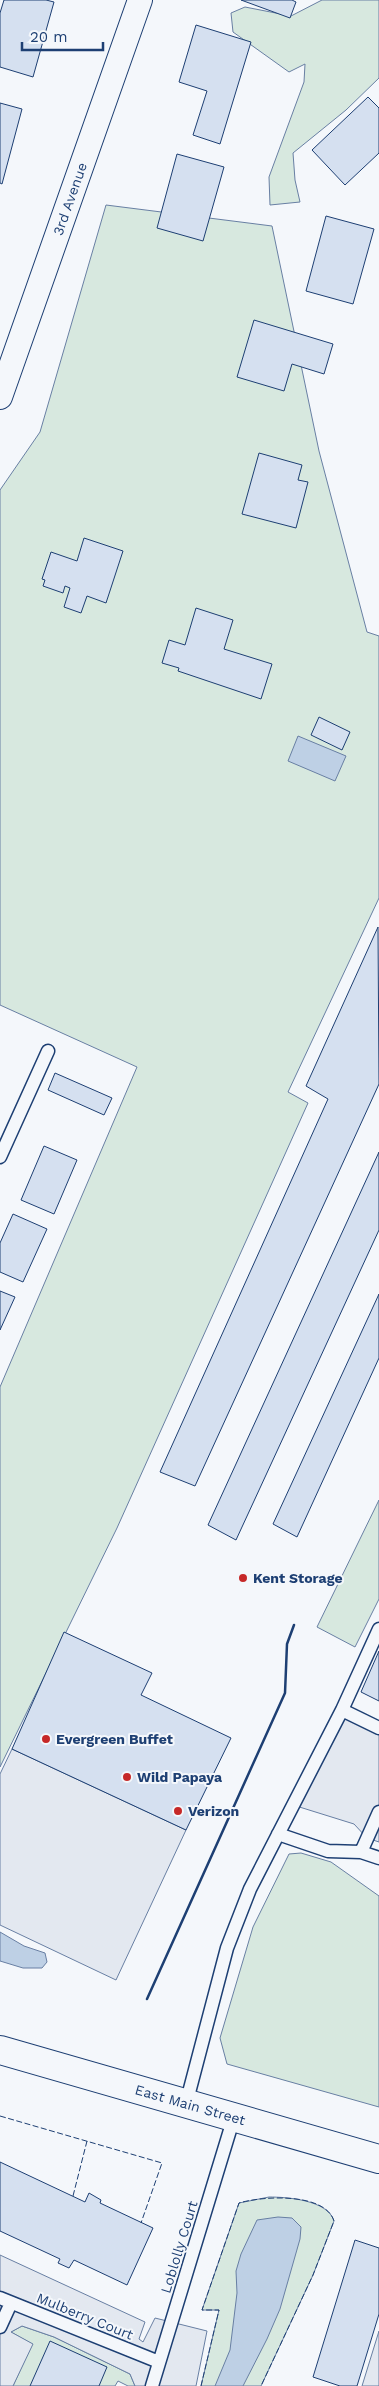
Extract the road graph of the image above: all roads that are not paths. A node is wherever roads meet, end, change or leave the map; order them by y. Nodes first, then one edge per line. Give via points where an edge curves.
1 (140, 0) edge
2 (0, 397) edge
3 (48, 1051) dead end
4 (0, 1157) edge
5 (379, 1629) edge
6 (342, 1710) junction
7 (379, 1728) edge
8 (379, 1812) edge
9 (278, 1834) junction
10 (361, 1852) junction
11 (379, 1858) edge
12 (0, 2050) edge
13 (186, 2104) junction
14 (234, 2117) junction
15 (379, 2159) edge
16 (5, 2300) edge
17 (0, 2327) edge
18 (159, 2362) junction
19 (152, 2386) edge

1 - 2 street, 3rd Avenue
3 - 4 lane
5 - 6 lane
6 - 7 lane
6 - 9 lane
8 - 10 lane
9 - 10 lane via 328,1851
9 - 13 lane via 250,1889 227,1948
10 - 11 lane
12 - 13 main road, East Main Street
13 - 14 main road, East Main Street
14 - 15 main road, East Main Street
14 - 18 lane, Loblolly Court
16 - 17 lane
16 - 18 lane, Mulberry Court
18 - 19 lane, Loblolly Court

